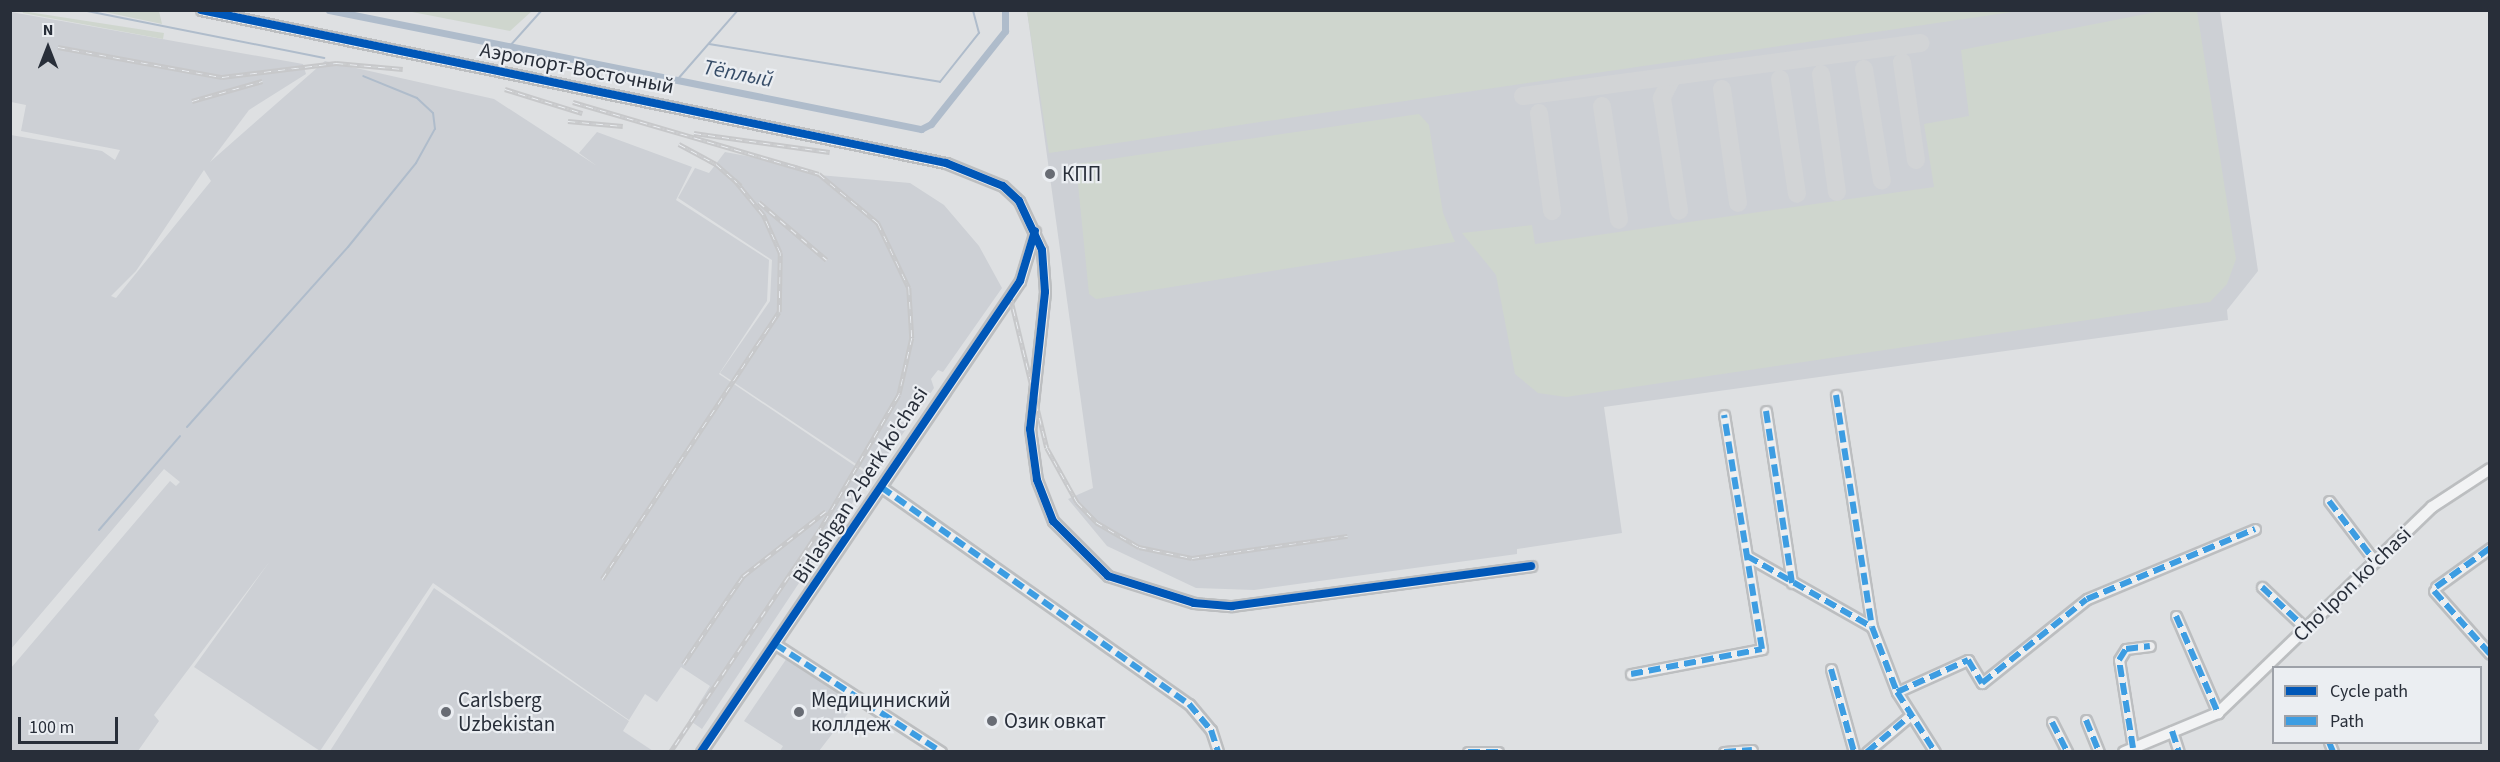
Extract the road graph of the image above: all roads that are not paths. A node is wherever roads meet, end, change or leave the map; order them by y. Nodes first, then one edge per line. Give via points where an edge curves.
1 (201, 10) edge
2 (1035, 231) junction
3 (1836, 395) dead end
4 (1766, 411) dead end
5 (1724, 415) dead end
6 (2490, 469) edge
7 (881, 487) junction
8 (2329, 501) dead end
9 (2255, 529) dead end
10 (2489, 550) edge
11 (1747, 556) junction
12 (2374, 560) junction
13 (1531, 567) dead end
14 (1792, 583) junction
15 (2262, 587) dead end
16 (2176, 616) dead end
17 (1872, 627) junction
18 (2304, 627) junction
19 (775, 644) junction
20 (2150, 646) dead end
21 (2490, 654) edge
22 (1831, 669) dead end
23 (1631, 674) dead end
24 (1896, 692) junction
25 (2218, 713) junction
26 (1911, 715) junction
27 (2086, 720) dead end
28 (2052, 722) dead end
29 (2172, 731) junction
30 (1752, 750) dead end
31 (2128, 750) edge
32 (701, 752) edge
33 (941, 752) edge
34 (1218, 752) edge
35 (1468, 752) edge
36 (1498, 752) edge
37 (1724, 752) edge
38 (1854, 752) edge
39 (1867, 752) edge
40 (1935, 752) edge
41 (2067, 752) edge
42 (2099, 752) edge
43 (2179, 752) edge

1 - 2 street, Аэропорт-Восточный via 946,163 1003,186 1020,201
2 - 7 street, Birlashgan 2-berk ko'chasi via 1020,281
2 - 13 street, Аэропорт-Восточный via 1042,250 1045,292 1031,393 1037,480 1053,521 1108,576 1194,603 1232,606
3 - 17 street
4 - 14 street
5 - 11 street
6 - 12 main road, Cho'lpon ko'chasi via 2432,507
7 - 19 street, Birlashgan 2-berk ko'chasi
7 - 34 street via 1189,704 1211,730
8 - 12 street via 2344,528
9 - 24 street via 2087,599 1982,683 1968,660
10 - 21 street via 2435,589
11 - 14 street
11 - 23 street via 1762,649
12 - 18 main road, Cho'lpon ko'chasi
14 - 17 street
15 - 18 street
16 - 25 street
17 - 24 street
18 - 25 main road, Cho'lpon ko'chasi
19 - 32 street, Birlashgan 2-berk ko'chasi
19 - 33 street
20 - 31 street via 2126,649 2119,660
22 - 38 street
24 - 26 street
25 - 29 main road, Cho'lpon ko'chasi
26 - 39 street
26 - 40 street
27 - 42 street
28 - 41 street
29 - 31 main road, Cho'lpon ko'chasi
29 - 43 street
30 - 37 street
35 - 36 street

